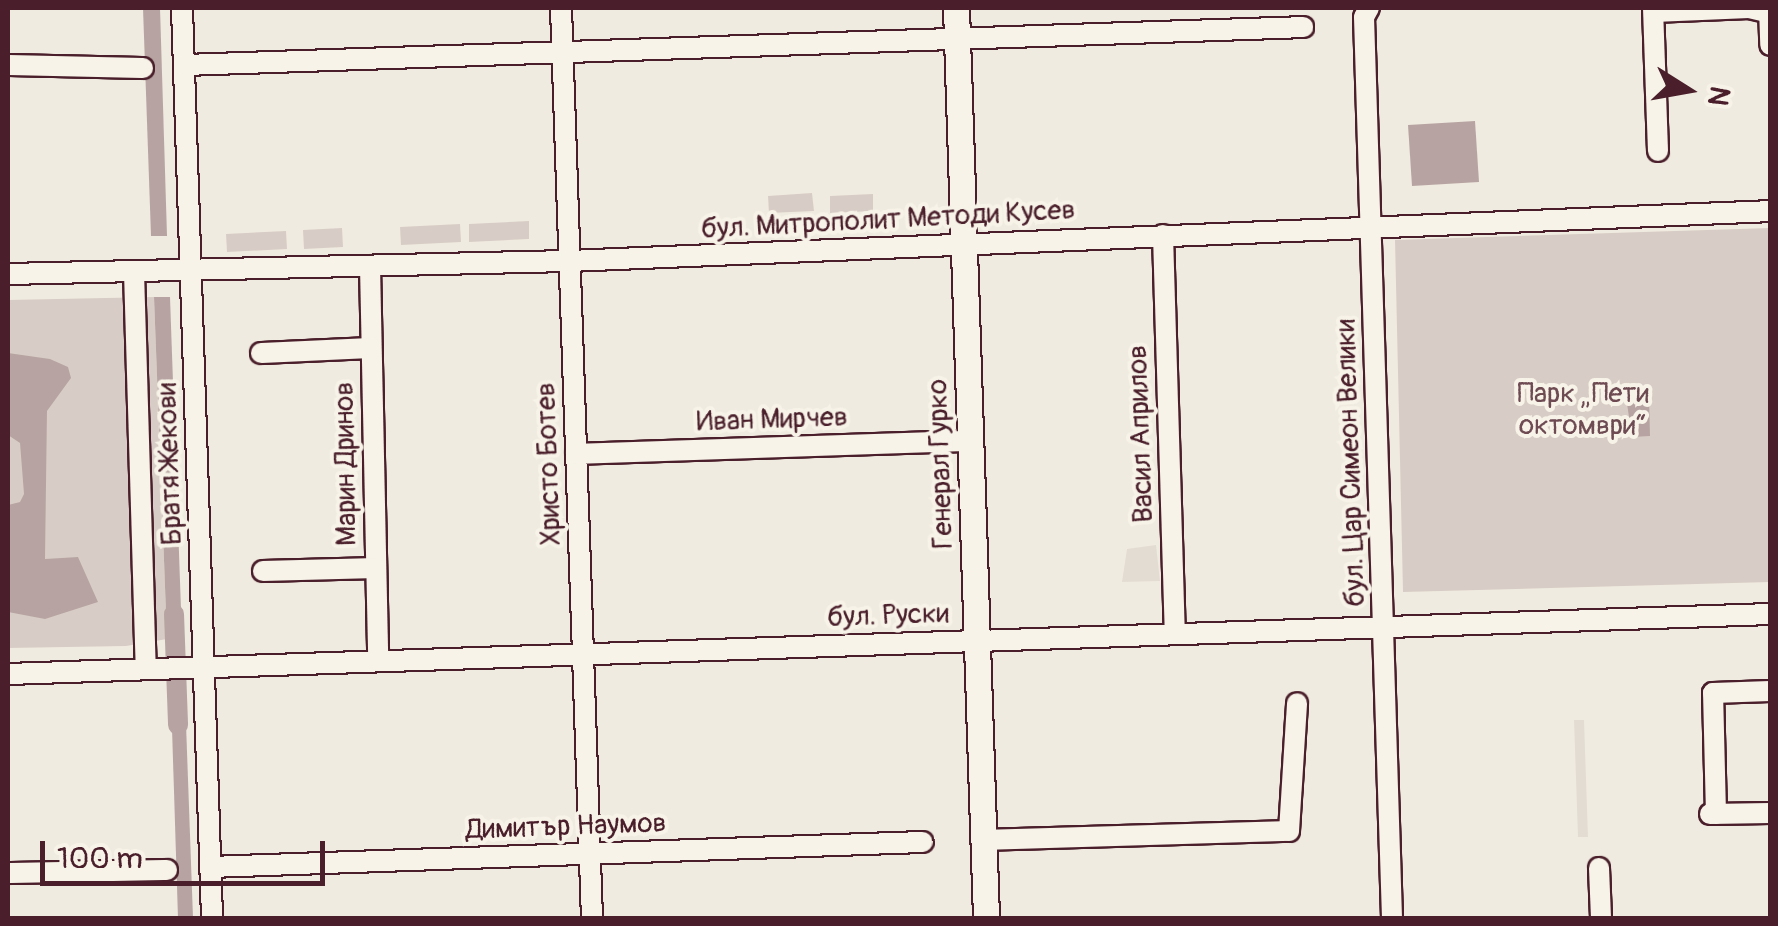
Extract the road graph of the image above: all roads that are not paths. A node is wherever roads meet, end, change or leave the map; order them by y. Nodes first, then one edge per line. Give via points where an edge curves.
1 (182, 8) edge
2 (561, 8) edge
3 (956, 8) edge
4 (1369, 8) edge
5 (1654, 10) edge
6 (1770, 11) edge
7 (1302, 27) dead end
8 (956, 38) junction
9 (1770, 45) edge
10 (563, 54) junction
11 (8, 65) edge
12 (184, 66) junction
13 (143, 68) dead end
14 (1658, 151) dead end
15 (1770, 211) edge
16 (1371, 228) junction
17 (1163, 234) junction
18 (964, 244) junction
19 (570, 261) junction
20 (370, 266) junction
21 (134, 272) junction
22 (192, 272) junction
23 (8, 274) edge
24 (371, 348) junction
25 (260, 352) dead end
26 (970, 441) junction
27 (576, 454) junction
28 (376, 568) junction
29 (263, 571) dead end
30 (1770, 614) edge
31 (1383, 624) junction
32 (1175, 632) junction
33 (976, 640) junction
34 (584, 654) junction
35 (378, 661) junction
36 (204, 667) junction
37 (152, 669) junction
38 (8, 674) edge
39 (1770, 691) edge
40 (1297, 703) dead end
41 (1770, 813) edge
42 (983, 840) junction
43 (924, 842) dead end
44 (590, 854) junction
45 (210, 867) junction
46 (1600, 868) dead end
47 (168, 870) dead end
48 (8, 872) edge
49 (212, 918) edge
50 (592, 918) edge
51 (986, 918) edge
52 (1392, 918) edge
53 (1601, 918) edge

1 - 12 street, Братя Жекови
2 - 10 street, Христо Ботев
3 - 8 main road, Генерал Гурко
4 - 16 street, бул. Цар Симеон Велики via 1364,17
5 - 6 street
5 - 14 street
6 - 9 street
7 - 8 street
8 - 10 street
8 - 18 main road, Генерал Гурко
10 - 12 street
10 - 19 street, Христо Ботев
11 - 13 street
12 - 22 street, Братя Жекови
15 - 16 street, бул. Митрополит Методи Кусев
16 - 17 street, бул. Митрополит Методи Кусев
16 - 31 street, бул. Цар Симеон Велики
17 - 18 street, бул. Митрополит Методи Кусев
17 - 32 street, Васил Априлов
18 - 19 street, бул. Митрополит Методи Кусев
18 - 26 main road, Генерал Гурко
19 - 20 street, бул. Митрополит Методи Кусев
19 - 27 street, Христо Ботев
20 - 22 street, бул. Митрополит Методи Кусев
20 - 24 street, Марин Дринов
21 - 22 street, бул. Митрополит Методи Кусев
21 - 23 street, бул. Митрополит Методи Кусев
21 - 37 street
22 - 36 street, Братя Жекови
24 - 25 street
24 - 28 street, Марин Дринов
26 - 27 street, Иван Мирчев
26 - 33 main road, Генерал Гурко
27 - 34 street, Христо Ботев
28 - 29 street
28 - 35 street, Марин Дринов
30 - 31 street, бул. Руски
31 - 32 street, бул. Руски
31 - 52 street, бул. Цар Симеон Велики
32 - 33 street, бул. Руски
33 - 34 street, бул. Руски
33 - 42 main road, Генерал Гурко
34 - 35 street, бул. Руски
34 - 44 street, Христо Ботев
35 - 36 street, бул. Руски
36 - 37 street, бул. Руски
36 - 45 street, Братя Жекови
37 - 38 street, бул. Руски
39 - 41 street via 1714,693 1713,814
40 - 42 street via 1290,831
42 - 51 main road, Генерал Гурко
43 - 44 street, Димитър Наумов
44 - 45 street, Димитър Наумов
44 - 50 street, Христо Ботев
45 - 49 street, Братя Жекови
46 - 53 street
47 - 48 street

